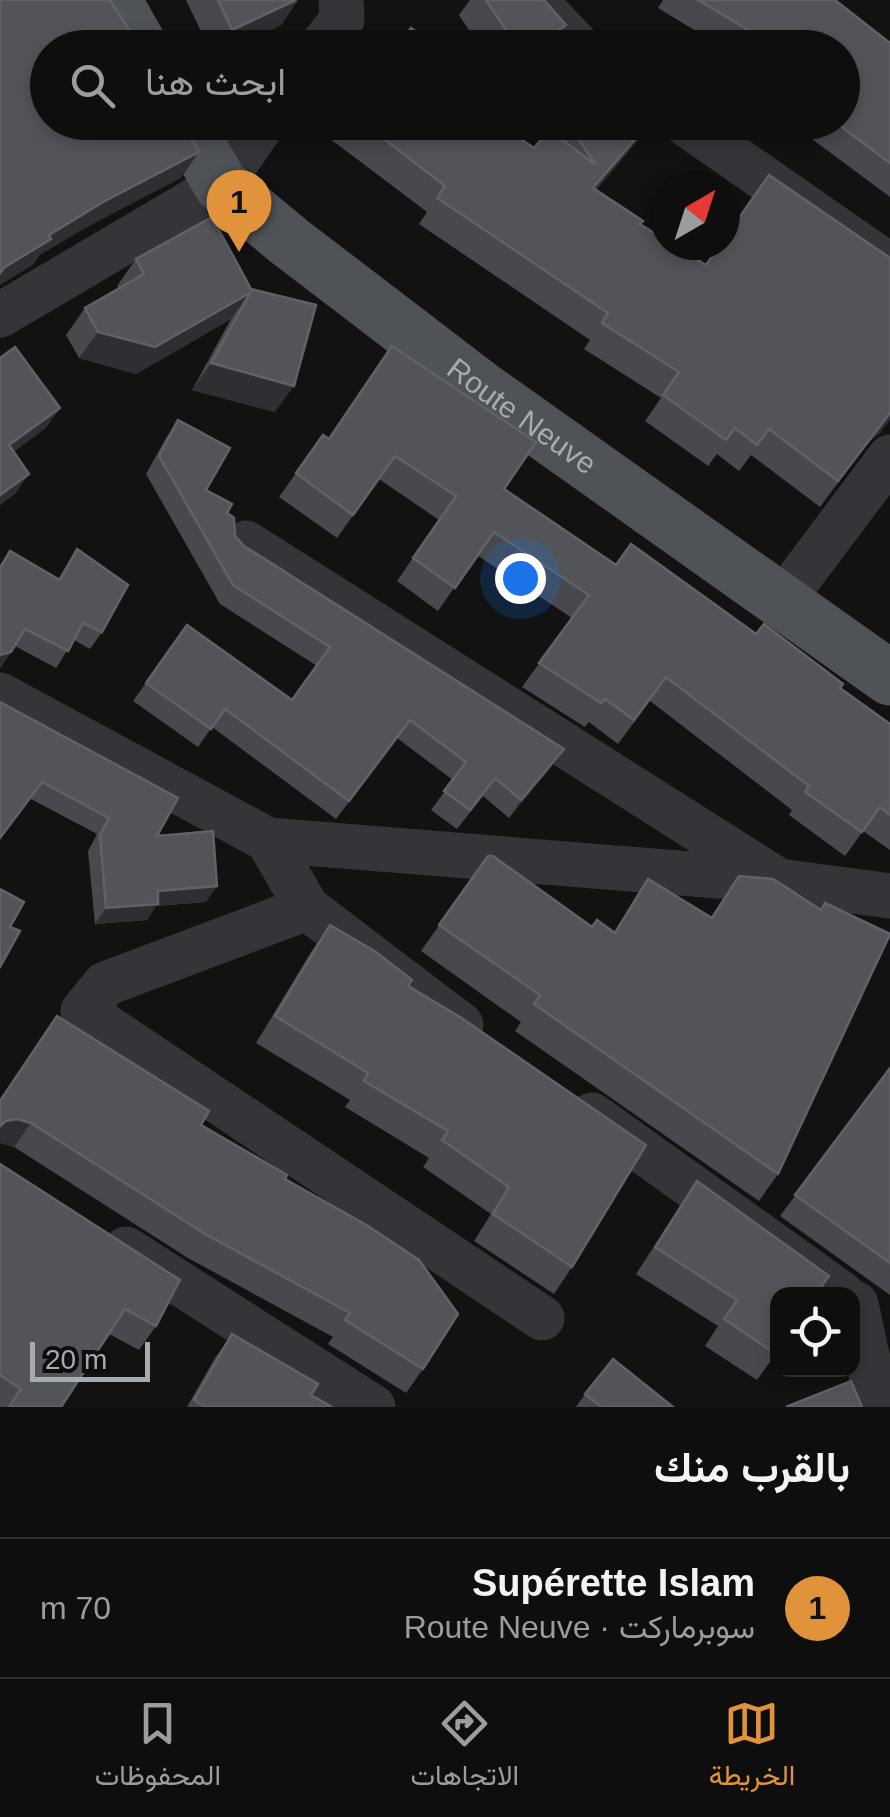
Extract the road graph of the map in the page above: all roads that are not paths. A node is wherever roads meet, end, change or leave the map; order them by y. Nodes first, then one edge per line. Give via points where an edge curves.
1 (114, 0) edge
2 (341, 0) edge
3 (534, 0) edge
4 (131, 30) edge
5 (334, 30) edge
6 (563, 30) edge
7 (195, 140) edge
8 (252, 140) edge
9 (710, 140) edge
10 (221, 185) junction
11 (890, 266) edge
12 (0, 316) edge
13 (890, 457) edge
14 (246, 542) edge
15 (782, 600) junction
16 (890, 678) edge
17 (0, 696) edge
18 (268, 840) junction
19 (780, 881) junction
20 (890, 896) edge
21 (307, 908) junction
22 (490, 1045) edge
23 (552, 1088) edge
24 (98, 1231) edge
25 (832, 1287) edge
26 (542, 1318) dead end
27 (860, 1323) edge
28 (374, 1407) edge
29 (878, 1407) edge

1 - 4 main road
2 - 5 street via 342,20
3 - 6 street
7 - 10 main road, Route Neuve
8 - 10 street
9 - 11 street
10 - 12 street
10 - 15 main road, Route Neuve via 485,391
13 - 15 street
14 - 19 street
15 - 16 main road, Route Neuve
17 - 18 street
18 - 19 street
18 - 21 street
19 - 20 street
21 - 22 street
21 - 26 street via 105,984 83,1011
23 - 25 street
24 - 28 street
27 - 29 street

